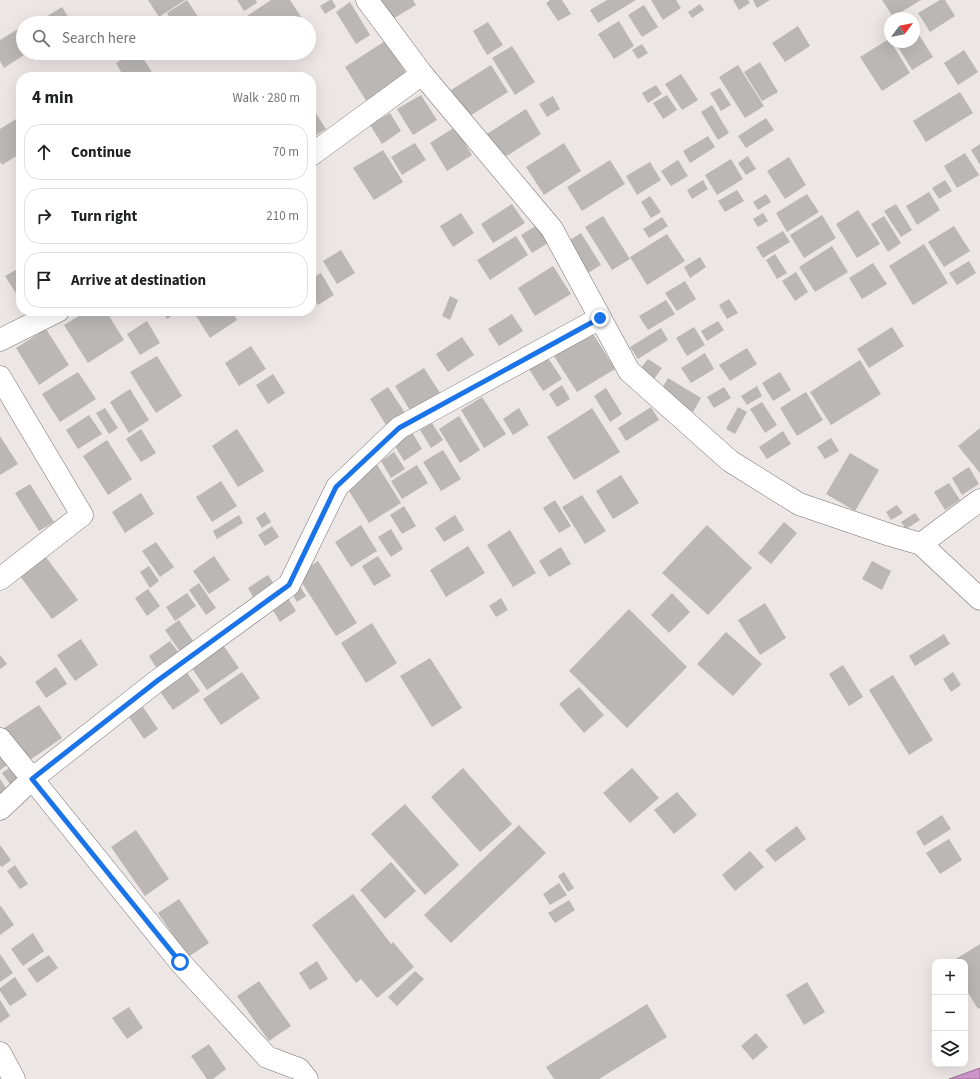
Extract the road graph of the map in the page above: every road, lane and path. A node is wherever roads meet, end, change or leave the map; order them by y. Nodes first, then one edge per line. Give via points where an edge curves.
1 (367, 0) edge
2 (422, 74) junction
3 (316, 151) edge
4 (48, 316) edge
5 (600, 318) junction
6 (0, 340) edge
7 (0, 377) edge
8 (980, 500) edge
9 (921, 544) junction
10 (0, 579) edge
11 (980, 599) edge
12 (0, 739) edge
13 (32, 779) junction
14 (0, 809) edge
15 (0, 1053) edge
16 (14, 1079) edge
17 (306, 1079) edge

1 - 2 street
2 - 3 street
2 - 5 street via 552,229
4 - 6 street
5 - 9 street via 629,371 730,461 799,504
5 - 13 street via 399,428 336,487 289,585 157,681
7 - 10 street via 82,515
8 - 9 street
9 - 11 street
12 - 13 street
13 - 14 street
13 - 17 street via 180,962 267,1057 299,1069
15 - 16 street

